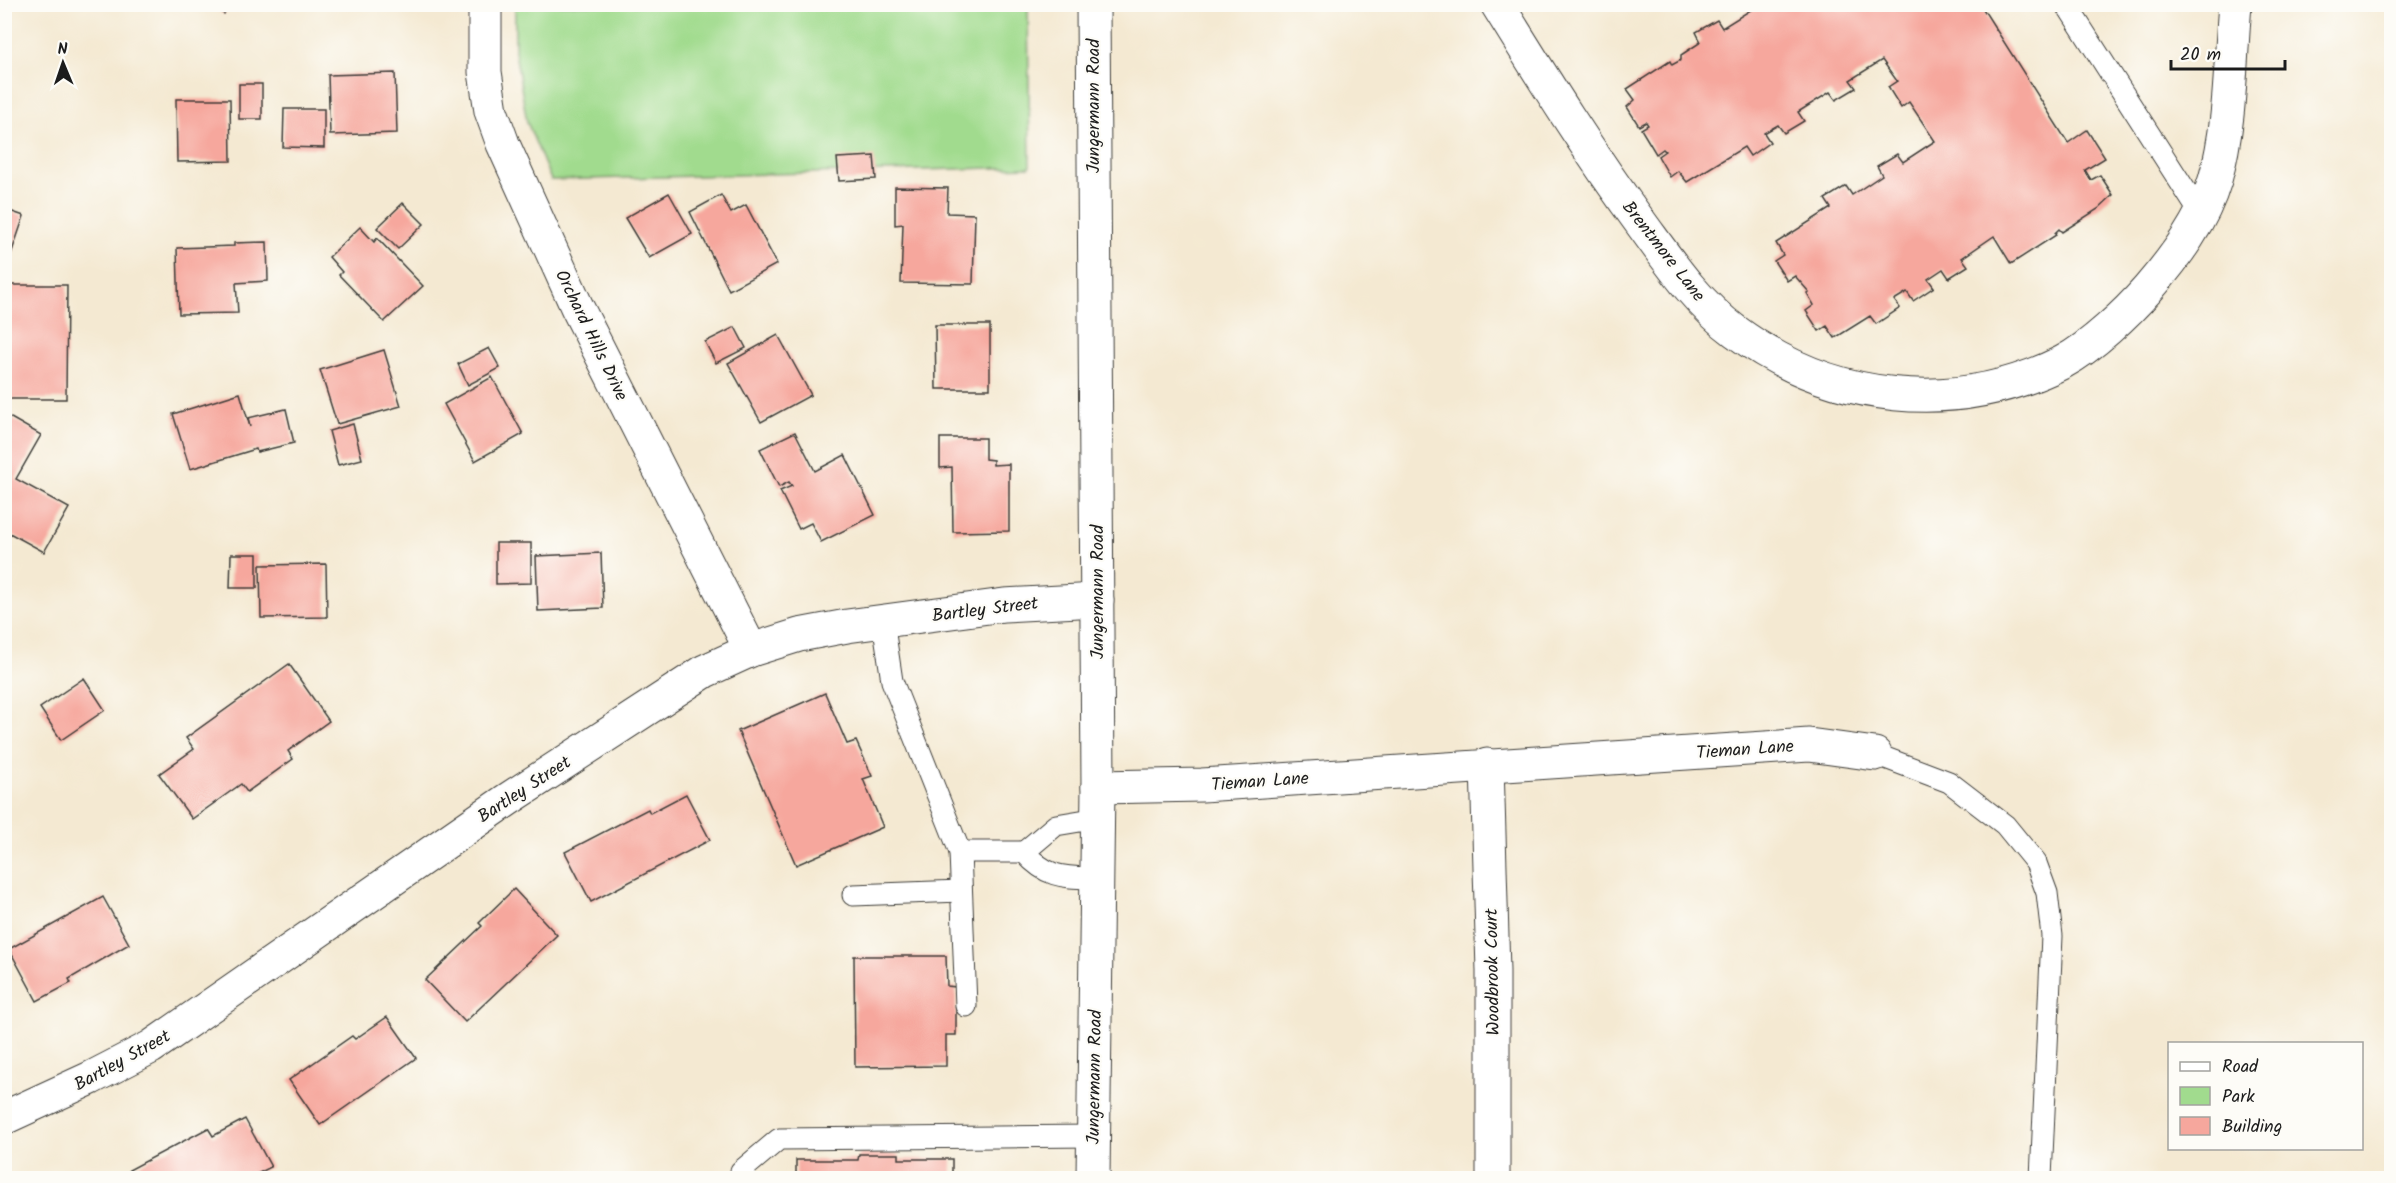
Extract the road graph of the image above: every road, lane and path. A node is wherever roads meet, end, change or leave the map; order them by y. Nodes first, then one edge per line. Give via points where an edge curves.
1 (485, 4) edge
2 (1092, 4) edge
3 (1497, 4) edge
4 (2066, 4) edge
5 (2235, 4) edge
6 (2200, 213) junction
7 (1097, 600) junction
8 (883, 621) junction
9 (751, 650) junction
10 (1875, 754) joint
11 (1487, 765) junction
12 (1098, 802) junction
13 (960, 852) junction
14 (1024, 852) junction
15 (1097, 878) junction
16 (961, 891) junction
17 (853, 895) dead end
18 (966, 1006) dead end
19 (4, 1118) edge
20 (1093, 1136) junction
21 (741, 1179) edge
22 (1093, 1179) edge
23 (1493, 1179) edge
24 (2041, 1179) edge

1 - 9 street, Orchard Hills Drive via 485,72 491,111 503,144 577,308
2 - 7 street, Jungermann Road
3 - 6 street, Brentmore Lane via 1587,148 1682,280 1733,330 1778,361 1824,381 1883,393 1946,395 2029,377 2066,360 2127,313 2173,261
4 - 6 lane
5 - 6 street, Brentmore Lane via 2225,124 2215,180
7 - 8 street, Bartley Street via 1004,605
7 - 12 street, Jungermann Road
8 - 9 street, Bartley Street via 799,635
8 - 13 lane via 892,681
9 - 19 street, Bartley Street via 705,671 507,800 152,1047
10 - 11 street, Tieman Lane via 1809,744
10 - 24 lane, Tieman Lane via 1949,782 2005,825 2036,863 2047,893 2052,936
11 - 12 street, Tieman Lane via 1202,785
11 - 23 street, Woodbrook Court via 1493,970
12 - 14 lane via 1056,825
12 - 15 street, Jungermann Road
13 - 14 lane
13 - 16 lane
14 - 15 lane via 1037,867 1058,877
15 - 20 street, Jungermann Road
16 - 17 lane
16 - 18 lane
20 - 21 lane via 779,1139 741,1171
20 - 22 street, Jungermann Road

